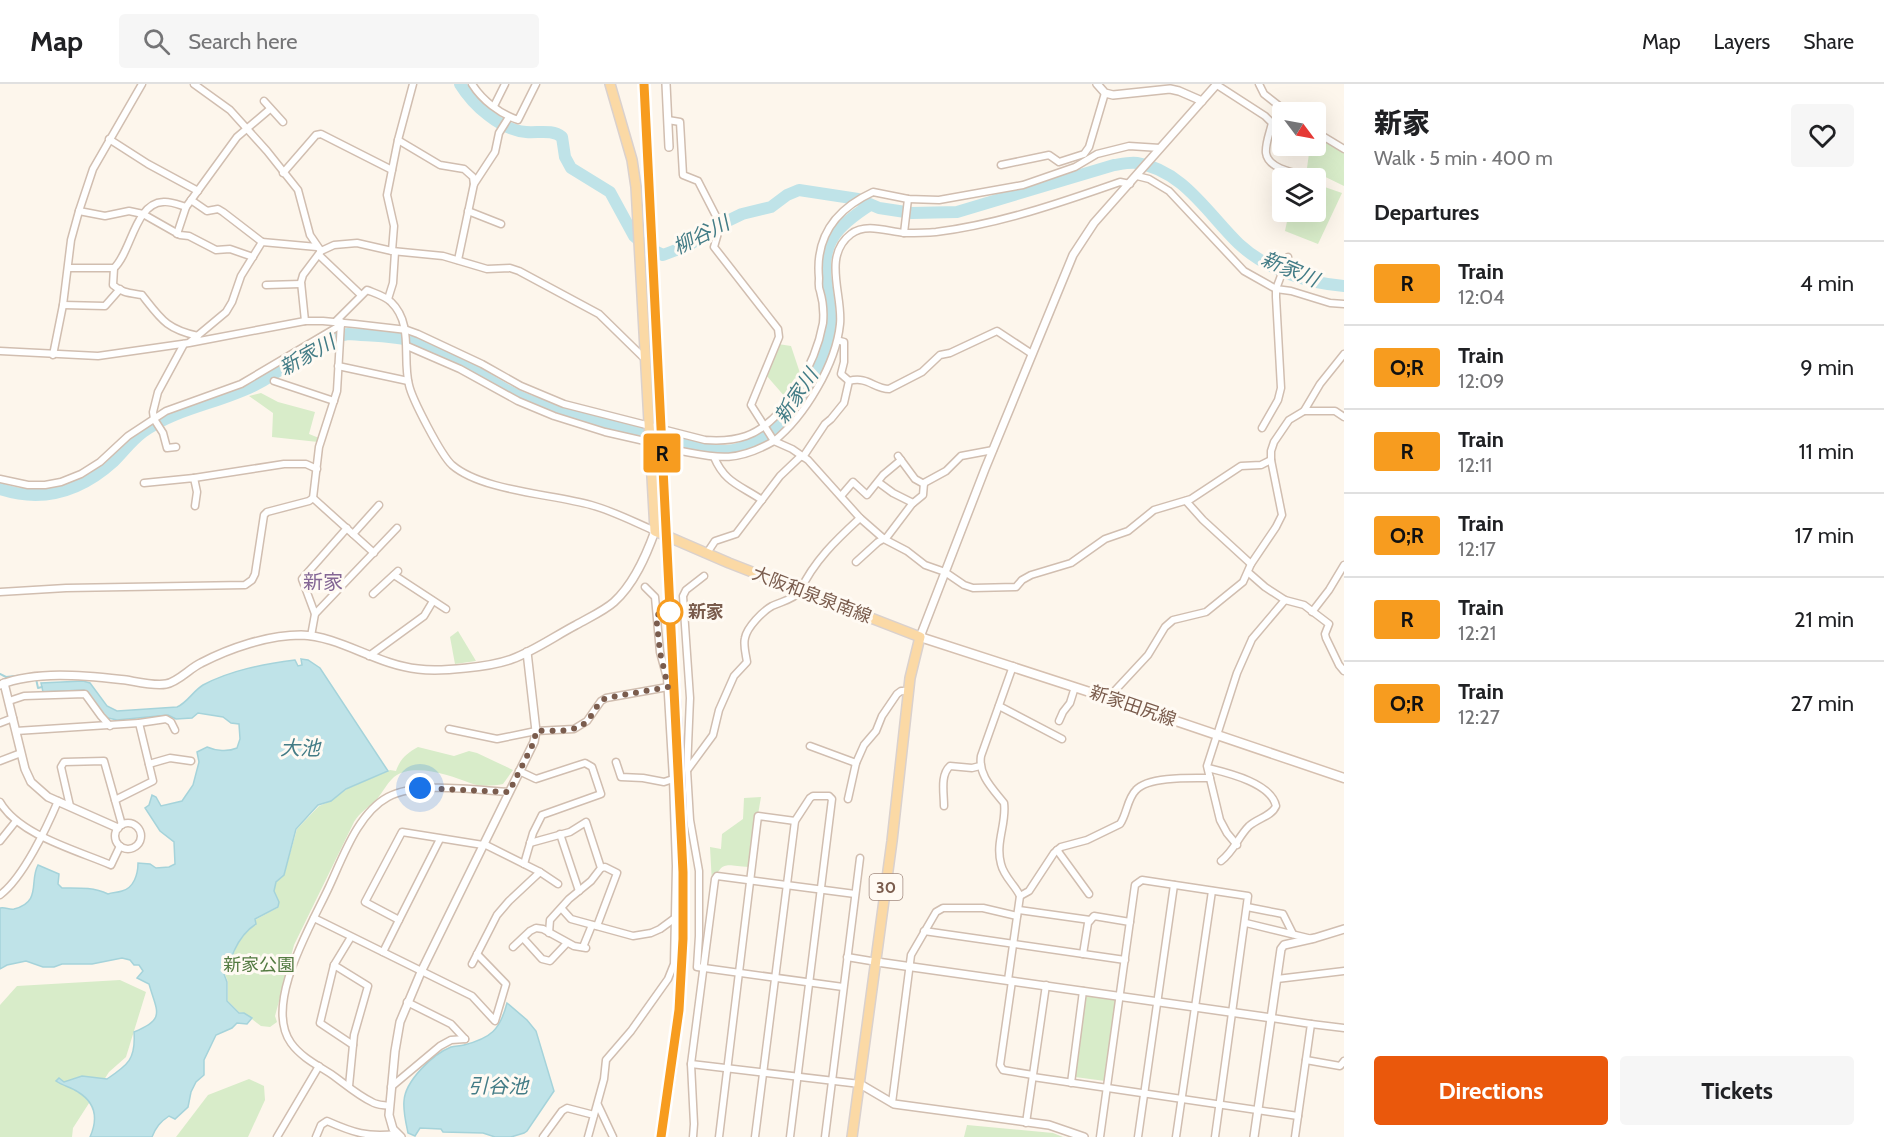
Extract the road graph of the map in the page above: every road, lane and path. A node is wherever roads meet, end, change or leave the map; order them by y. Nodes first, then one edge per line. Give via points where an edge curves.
1 (142, 84) edge
2 (194, 84) edge
3 (414, 84) edge
4 (505, 84) edge
5 (536, 84) edge
6 (610, 84) edge
7 (666, 84) edge
8 (1097, 84) edge
9 (1217, 84) edge
10 (1259, 84) edge
11 (474, 85) edge
12 (1105, 93) junction
13 (264, 101) dead end
14 (1202, 101) junction
15 (1274, 102) edge
16 (494, 106) junction
17 (270, 109) junction
18 (508, 118) junction
19 (668, 120) junction
20 (283, 122) dead end
21 (246, 128) junction
22 (1326, 138) edge
23 (109, 139) junction
24 (398, 141) junction
25 (669, 147) dead end
26 (1161, 148) junction
27 (1344, 149) edge
28 (1001, 165) dead end
29 (1282, 168) edge
30 (392, 170) junction
31 (283, 173) junction
32 (1137, 176) junction
33 (474, 184) junction
34 (1130, 184) junction
35 (198, 191) junction
36 (908, 199) junction
37 (191, 200) junction
38 (186, 207) junction
39 (79, 211) junction
40 (468, 211) junction
41 (143, 214) junction
42 (501, 224) dead end
43 (904, 233) junction
44 (177, 234) junction
45 (262, 242) junction
46 (319, 251) junction
47 (393, 251) junction
48 (253, 257) junction
49 (1288, 257) dead end
50 (458, 260) junction
51 (69, 268) junction
52 (114, 268) junction
53 (301, 284) junction
54 (266, 285) dead end
55 (1276, 289) junction
56 (120, 290) junction
57 (361, 296) junction
58 (388, 299) junction
59 (1344, 304) edge
60 (63, 305) junction
61 (305, 321) junction
62 (339, 324) junction
63 (405, 333) junction
64 (198, 336) junction
65 (840, 341) dead end
66 (186, 343) junction
67 (407, 346) junction
68 (0, 351) edge
69 (1032, 354) junction
70 (1344, 354) edge
71 (53, 355) junction
72 (645, 359) junction
73 (338, 366) junction
74 (274, 381) dead end
75 (408, 381) junction
76 (849, 381) junction
77 (334, 401) junction
78 (1304, 411) junction
79 (1344, 417) edge
80 (153, 419) junction
81 (648, 426) junction
82 (765, 427) junction
83 (1262, 428) dead end
84 (773, 440) junction
85 (649, 443) junction
86 (176, 447) dead end
87 (993, 450) junction
88 (714, 457) junction
89 (802, 457) junction
90 (1271, 460) junction
91 (317, 469) junction
92 (194, 478) junction
93 (0, 480) edge
94 (878, 482) junction
95 (144, 483) dead end
96 (924, 484) junction
97 (841, 496) junction
98 (313, 498) junction
99 (762, 500) junction
100 (1186, 501) junction
101 (913, 503) junction
102 (379, 505) dead end
103 (195, 506) dead end
104 (860, 518) junction
105 (346, 528) junction
106 (398, 528) dead end
107 (655, 531) junction
108 (353, 534) junction
109 (884, 539) junction
110 (374, 553) junction
111 (707, 553) junction
112 (856, 562) dead end
113 (1251, 564) junction
114 (1344, 565) edge
115 (945, 572) junction
116 (1249, 573) junction
117 (704, 576) dead end
118 (645, 587) dead end
119 (800, 591) junction
120 (0, 592) edge
121 (373, 594) dead end
122 (1285, 600) junction
123 (434, 601) junction
124 (446, 609) dead end
125 (1312, 612) junction
126 (315, 615) junction
127 (311, 636) junction
128 (920, 636) junction
129 (527, 652) junction
130 (369, 656) junction
131 (1013, 666) junction
132 (1344, 671) edge
133 (2, 684) edge
134 (668, 687) junction
135 (1075, 687) junction
136 (909, 691) junction
137 (1108, 698) junction
138 (9, 701) junction
139 (999, 706) junction
140 (13, 718) junction
141 (1059, 721) dead end
142 (0, 723) edge
143 (139, 723) junction
144 (110, 726) junction
145 (449, 729) dead end
146 (16, 730) junction
147 (175, 730) dead end
148 (536, 731) junction
149 (1216, 735) junction
150 (1062, 739) dead end
151 (810, 746) dead end
152 (21, 753) junction
153 (0, 761) edge
154 (191, 761) dead end
155 (616, 762) dead end
156 (856, 763) junction
157 (149, 764) junction
158 (980, 766) junction
159 (1208, 768) junction
160 (687, 770) junction
161 (519, 771) junction
162 (1210, 778) junction
163 (1344, 778) edge
164 (673, 779) junction
165 (509, 792) junction
166 (848, 799) dead end
167 (115, 800) junction
168 (58, 801) junction
169 (0, 802) edge
170 (70, 806) junction
171 (944, 806) dead end
172 (16, 821) junction
173 (795, 821) junction
174 (120, 826) junction
175 (560, 834) junction
176 (43, 836) junction
177 (440, 839) junction
178 (0, 841) edge
179 (530, 843) junction
180 (483, 844) junction
181 (1237, 845) junction
182 (120, 846) junction
183 (1057, 850) junction
184 (860, 858) dead end
185 (1221, 861) dead end
186 (524, 864) junction
187 (601, 868) junction
188 (540, 872) junction
189 (751, 880) junction
190 (558, 884) dead end
191 (786, 885) junction
192 (1174, 885) junction
193 (821, 889) junction
194 (579, 891) junction
195 (1212, 891) junction
196 (855, 894) junction
197 (1089, 894) dead end
198 (0, 895) edge
199 (1020, 896) junction
200 (1247, 907) junction
201 (562, 909) junction
202 (1018, 913) junction
203 (314, 918) junction
204 (675, 918) junction
205 (399, 920) junction
206 (1090, 920) junction
207 (1130, 922) junction
208 (1246, 923) junction
209 (594, 925) junction
210 (1344, 928) edge
211 (924, 931) junction
212 (1283, 932) junction
213 (549, 933) junction
214 (1293, 934) junction
215 (351, 937) junction
216 (523, 938) junction
217 (1312, 939) junction
218 (567, 943) junction
219 (1013, 944) junction
220 (1282, 946) junction
221 (513, 947) dead end
222 (383, 952) junction
223 (477, 954) junction
224 (1083, 954) junction
225 (847, 957) junction
226 (1125, 960) junction
227 (877, 962) junction
228 (472, 964) dead end
229 (334, 965) junction
230 (910, 966) junction
231 (704, 968) junction
232 (1344, 971) edge
233 (421, 972) junction
234 (740, 973) junction
235 (775, 978) junction
236 (1277, 979) junction
237 (1010, 980) junction
238 (810, 982) junction
239 (1046, 985) junction
240 (843, 987) junction
241 (1083, 991) junction
242 (1120, 996) junction
243 (407, 1002) junction
244 (1157, 1002) junction
245 (1195, 1007) junction
246 (1232, 1012) junction
247 (1272, 1018) junction
248 (1311, 1024) junction
249 (1344, 1028) edge
250 (353, 1045) junction
251 (1306, 1060) junction
252 (1344, 1061) edge
253 (691, 1064) junction
254 (319, 1066) junction
255 (727, 1069) junction
256 (763, 1073) junction
257 (1033, 1076) junction
258 (798, 1077) junction
259 (832, 1081) junction
260 (1071, 1083) junction
261 (860, 1084) junction
262 (349, 1086) junction
263 (391, 1087) junction
264 (1107, 1088) junction
265 (1144, 1094) junction
266 (1181, 1099) junction
267 (892, 1103) junction
268 (598, 1104) junction
269 (1220, 1105) junction
270 (389, 1106) junction
271 (1258, 1110) junction
272 (594, 1115) junction
273 (1298, 1116) junction
274 (1026, 1123) junction
275 (398, 1135) edge
276 (277, 1137) edge
277 (316, 1137) edge
278 (543, 1137) edge
279 (588, 1137) edge
280 (613, 1137) edge
281 (693, 1137) edge
282 (719, 1137) edge
283 (755, 1137) edge
284 (790, 1137) edge
285 (825, 1137) edge
286 (852, 1137) edge
287 (1084, 1137) edge
288 (1100, 1137) edge
289 (1137, 1137) edge
290 (1176, 1137) edge
291 (1215, 1137) edge
292 (1254, 1137) edge
293 (1294, 1137) edge

1 - 23 street
2 - 21 street via 230,110
3 - 24 street
4 - 16 street
5 - 18 street via 518,120
6 - 72 main road via 636,187
7 - 19 street
8 - 12 street
9 - 14 street
9 - 29 street via 1272,123 1266,153 1270,162
10 - 15 street
11 - 16 street via 479,95
12 - 14 street via 1170,89
12 - 28 street via 1084,154 1059,162 1049,155
13 - 17 street
14 - 26 street
16 - 18 street
17 - 20 street
17 - 21 street
18 - 33 street via 495,152
19 - 25 street
19 - 82 street via 680,122 683,175 698,181 717,218 714,247 778,329 779,337 751,405
21 - 31 street
21 - 35 street
22 - 27 street
23 - 35 street
23 - 39 street via 93,169
24 - 30 street
24 - 33 street via 440,165 464,169
26 - 32 street
26 - 36 street via 1130,146 1097,154 1075,167 1023,185 939,200
30 - 31 street via 321,134
30 - 47 street via 387,195 394,226
31 - 46 street via 298,190 310,235
32 - 34 street
32 - 55 street via 1169,191 1244,271
33 - 40 street
34 - 43 street via 1120,182 1012,217 938,232
34 - 69 street via 1079,244
35 - 37 street
36 - 43 street
36 - 82 street via 873,192 834,220 820,246 818,272 823,313 816,348 798,384
37 - 38 street
37 - 45 street via 207,211 218,208
38 - 41 street via 157,202
38 - 44 street
39 - 41 street via 105,216 129,211
39 - 51 street
40 - 42 street
40 - 50 street
41 - 44 street
41 - 52 street
43 - 84 street via 863,229 852,233 840,247 835,257 840,324 832,354 813,393 790,426
44 - 48 street via 216,250 230,249
45 - 46 street
45 - 48 street
46 - 47 street via 346,243
46 - 53 street via 306,268
46 - 57 street
47 - 50 street
47 - 58 street via 393,284
48 - 64 street via 226,312
49 - 55 street
50 - 72 street via 487,269 519,271 589,308
51 - 52 street
51 - 60 street
52 - 56 street via 113,285
53 - 54 street
53 - 61 street
55 - 59 street
55 - 83 street via 1281,388
56 - 60 street via 105,306
56 - 64 street via 142,295 173,329
57 - 58 street via 367,290
57 - 62 street
58 - 63 street
60 - 71 street
61 - 62 street
61 - 66 street
62 - 63 street
62 - 73 street
62 - 80 street via 241,384
63 - 67 street
63 - 81 street via 418,334 546,397
64 - 66 street
65 - 76 street via 844,342 841,374
66 - 71 street via 98,356
66 - 80 street via 158,392
67 - 75 street
67 - 85 street via 554,416
68 - 71 street
69 - 76 street via 997,331 940,355 922,372 889,389 866,380
69 - 87 street
70 - 78 street
72 - 81 main road
73 - 75 street
73 - 77 street
74 - 77 street
75 - 107 street via 416,405 442,453 458,469 479,481 591,505
76 - 89 street via 843,403
77 - 91 street via 319,447
78 - 79 street via 1335,411
78 - 90 street via 1282,428
80 - 86 street via 167,448
80 - 93 street via 100,462 61,482 28,485
81 - 82 street via 723,441
81 - 85 main road
82 - 84 street
84 - 88 street via 743,456
84 - 89 street
85 - 88 street
85 - 107 main road
87 - 96 street via 961,456
87 - 115 street
88 - 99 street via 729,480
89 - 97 street
89 - 99 street via 780,476
90 - 100 street via 1241,466
90 - 113 street via 1281,515
91 - 92 street via 306,464 284,464
91 - 98 street
92 - 95 street
92 - 103 street
94 - 96 street via 899,458
94 - 97 street via 867,495 853,482
94 - 101 street
96 - 101 street via 922,495
97 - 104 street
98 - 105 street
98 - 120 street via 264,515 255,574 246,585
99 - 111 street via 736,534 715,541
100 - 113 street
100 - 115 street via 1154,510 1135,528 1105,539 1071,563 1031,575 1016,586 973,588
101 - 109 street
102 - 108 street
104 - 109 street
104 - 119 street via 822,555
105 - 108 street
105 - 126 street via 302,579
106 - 110 street
107 - 111 main road, 大阪和泉泉南線
107 - 129 street via 626,590 613,603
108 - 110 street
109 - 112 street
109 - 115 street via 925,565
110 - 126 street
111 - 119 main road, 大阪和泉泉南線
113 - 116 street
114 - 125 street
115 - 128 street
116 - 122 street
116 - 137 street via 1206,612 1173,620 1165,627 1148,655
117 - 160 street via 683,596 690,698
118 - 134 street via 655,597
119 - 128 main road, 大阪和泉泉南線
119 - 160 street via 794,598 772,606 750,629 745,638 747,662 734,676 713,735
121 - 123 street via 396,573
122 - 125 street
122 - 149 street via 1252,639
123 - 124 street
123 - 130 street via 424,616
125 - 132 street via 1329,624 1326,638
126 - 127 street
127 - 130 street
127 - 133 street via 282,637 243,646 201,663 168,684 89,676
128 - 131 main road, 新家田尻線
128 - 136 main road, 30
129 - 130 street via 489,664 431,670
129 - 148 street
131 - 135 main road, 新家田尻線
131 - 139 street
133 - 138 street
134 - 148 street via 606,698 587,721 574,729
134 - 164 street
135 - 137 main road, 新家田尻線
135 - 141 street
136 - 156 street via 897,694
136 - 227 main road, 30
137 - 149 main road, 新家田尻線
138 - 140 street
138 - 144 street via 24,696 85,694
139 - 150 street
139 - 158 street
140 - 142 street
140 - 146 street
143 - 144 street
143 - 147 street via 166,719
143 - 157 street
144 - 146 street
145 - 148 street via 497,739
146 - 152 street
148 - 161 street
149 - 159 street
149 - 163 main road, 新家田尻線
151 - 156 street
152 - 153 street
152 - 168 street via 32,782
154 - 157 street via 170,758
155 - 164 street via 621,777 664,782
156 - 166 street
157 - 167 street via 153,781
158 - 171 street via 950,766 946,770
158 - 199 street via 1004,803 1000,864
159 - 162 street
159 - 181 street via 1249,781 1275,801 1273,812 1251,825
160 - 231 street via 699,871 697,967
161 - 165 street
161 - 179 street via 536,779 585,763 592,767 601,794 542,815
162 - 181 street via 1220,820
162 - 183 street via 1151,782 1139,787 1120,824
164 - 204 street
165 - 180 street
165 - 203 street via 420,788 388,796 368,812
167 - 170 street via 104,760 64,762 61,767
167 - 174 street
168 - 170 street
168 - 176 street
169 - 172 street
170 - 174 street
172 - 176 street
172 - 178 street
173 - 189 street via 758,816
173 - 191 street
173 - 193 street via 813,796 832,799
174 - 182 street via 115,836
174 - 182 street via 135,825 141,835 132,848
175 - 179 street
175 - 187 street via 586,822
175 - 194 street
176 - 182 street via 111,865
176 - 198 street via 9,888
177 - 180 street
177 - 205 street
177 - 205 street via 402,832 365,902
179 - 186 street
180 - 186 street
180 - 233 street
181 - 185 street
183 - 197 street
183 - 199 street via 1036,883
184 - 196 street
186 - 188 street
187 - 194 street
187 - 209 street via 617,873
188 - 190 street
188 - 223 street via 497,915
189 - 191 street
189 - 231 street via 717,876 715,879
189 - 234 street
191 - 193 street
191 - 235 street
192 - 195 street
192 - 207 street via 1142,880 1135,885
192 - 244 street
193 - 196 street
193 - 238 street
194 - 201 street
195 - 200 street via 1248,896
195 - 245 street
196 - 225 street
199 - 202 street
200 - 208 street
200 - 214 street via 1283,914
201 - 209 street via 571,919
201 - 213 street via 550,920
202 - 206 street
202 - 211 street via 943,908
202 - 219 street
203 - 215 street
203 - 254 street via 293,965 282,1007 291,1042
204 - 209 street via 660,929 633,936
204 - 268 street via 672,971 606,1060
205 - 222 street
206 - 207 street via 1094,916
206 - 224 street
207 - 226 street
208 - 212 street
208 - 246 street
209 - 218 street via 584,948
210 - 217 street
211 - 219 street
211 - 230 street via 911,955
212 - 214 street
212 - 220 street
213 - 216 street via 536,928
213 - 218 street
214 - 217 street
215 - 222 street
215 - 229 street
216 - 218 street via 542,959 550,961
216 - 221 street
217 - 220 street
219 - 224 street
219 - 237 street
220 - 236 street
222 - 233 street
223 - 228 street
223 - 233 street via 506,984 495,1021 472,996
224 - 226 street
225 - 227 street
225 - 240 street
226 - 242 street
227 - 230 street
227 - 261 main road, 30
229 - 250 street via 320,1023
229 - 250 street via 368,986
230 - 237 street
230 - 267 street
231 - 234 street
231 - 253 street
232 - 236 street
233 - 243 street
234 - 235 street
234 - 255 street
235 - 238 street
235 - 256 street
236 - 247 street
237 - 239 street
237 - 257 street via 1000,1065 1003,1070
238 - 240 street
238 - 258 street
239 - 241 street
239 - 257 street
240 - 259 street
241 - 242 street
241 - 260 street
242 - 244 street
242 - 264 street
243 - 263 street via 397,1036
243 - 263 street via 452,1024 465,1039 440,1046
244 - 245 street
244 - 265 street
245 - 246 street
245 - 266 street
246 - 247 street
246 - 269 street
247 - 248 street
247 - 271 street
248 - 249 street
248 - 251 street
250 - 262 street
251 - 252 street via 1341,1066
251 - 273 street
253 - 255 street
253 - 281 street
254 - 262 street
254 - 276 street
255 - 256 street
255 - 282 street
256 - 258 street
256 - 283 street
257 - 260 street
257 - 274 street
258 - 259 street
258 - 284 street
259 - 261 street
259 - 285 street
260 - 264 street
261 - 267 street
261 - 286 main road, 30
262 - 270 street via 373,1103
263 - 270 street
264 - 265 street
264 - 288 street
265 - 266 street
265 - 289 street
266 - 269 street
266 - 290 street
267 - 274 street
268 - 272 street
268 - 280 street
269 - 271 street
269 - 291 street
270 - 275 street via 390,1122
271 - 273 street
271 - 292 street
272 - 278 street via 567,1108
272 - 279 street
273 - 293 street
274 - 287 street via 1049,1125
275 - 277 street via 358,1135 327,1121

